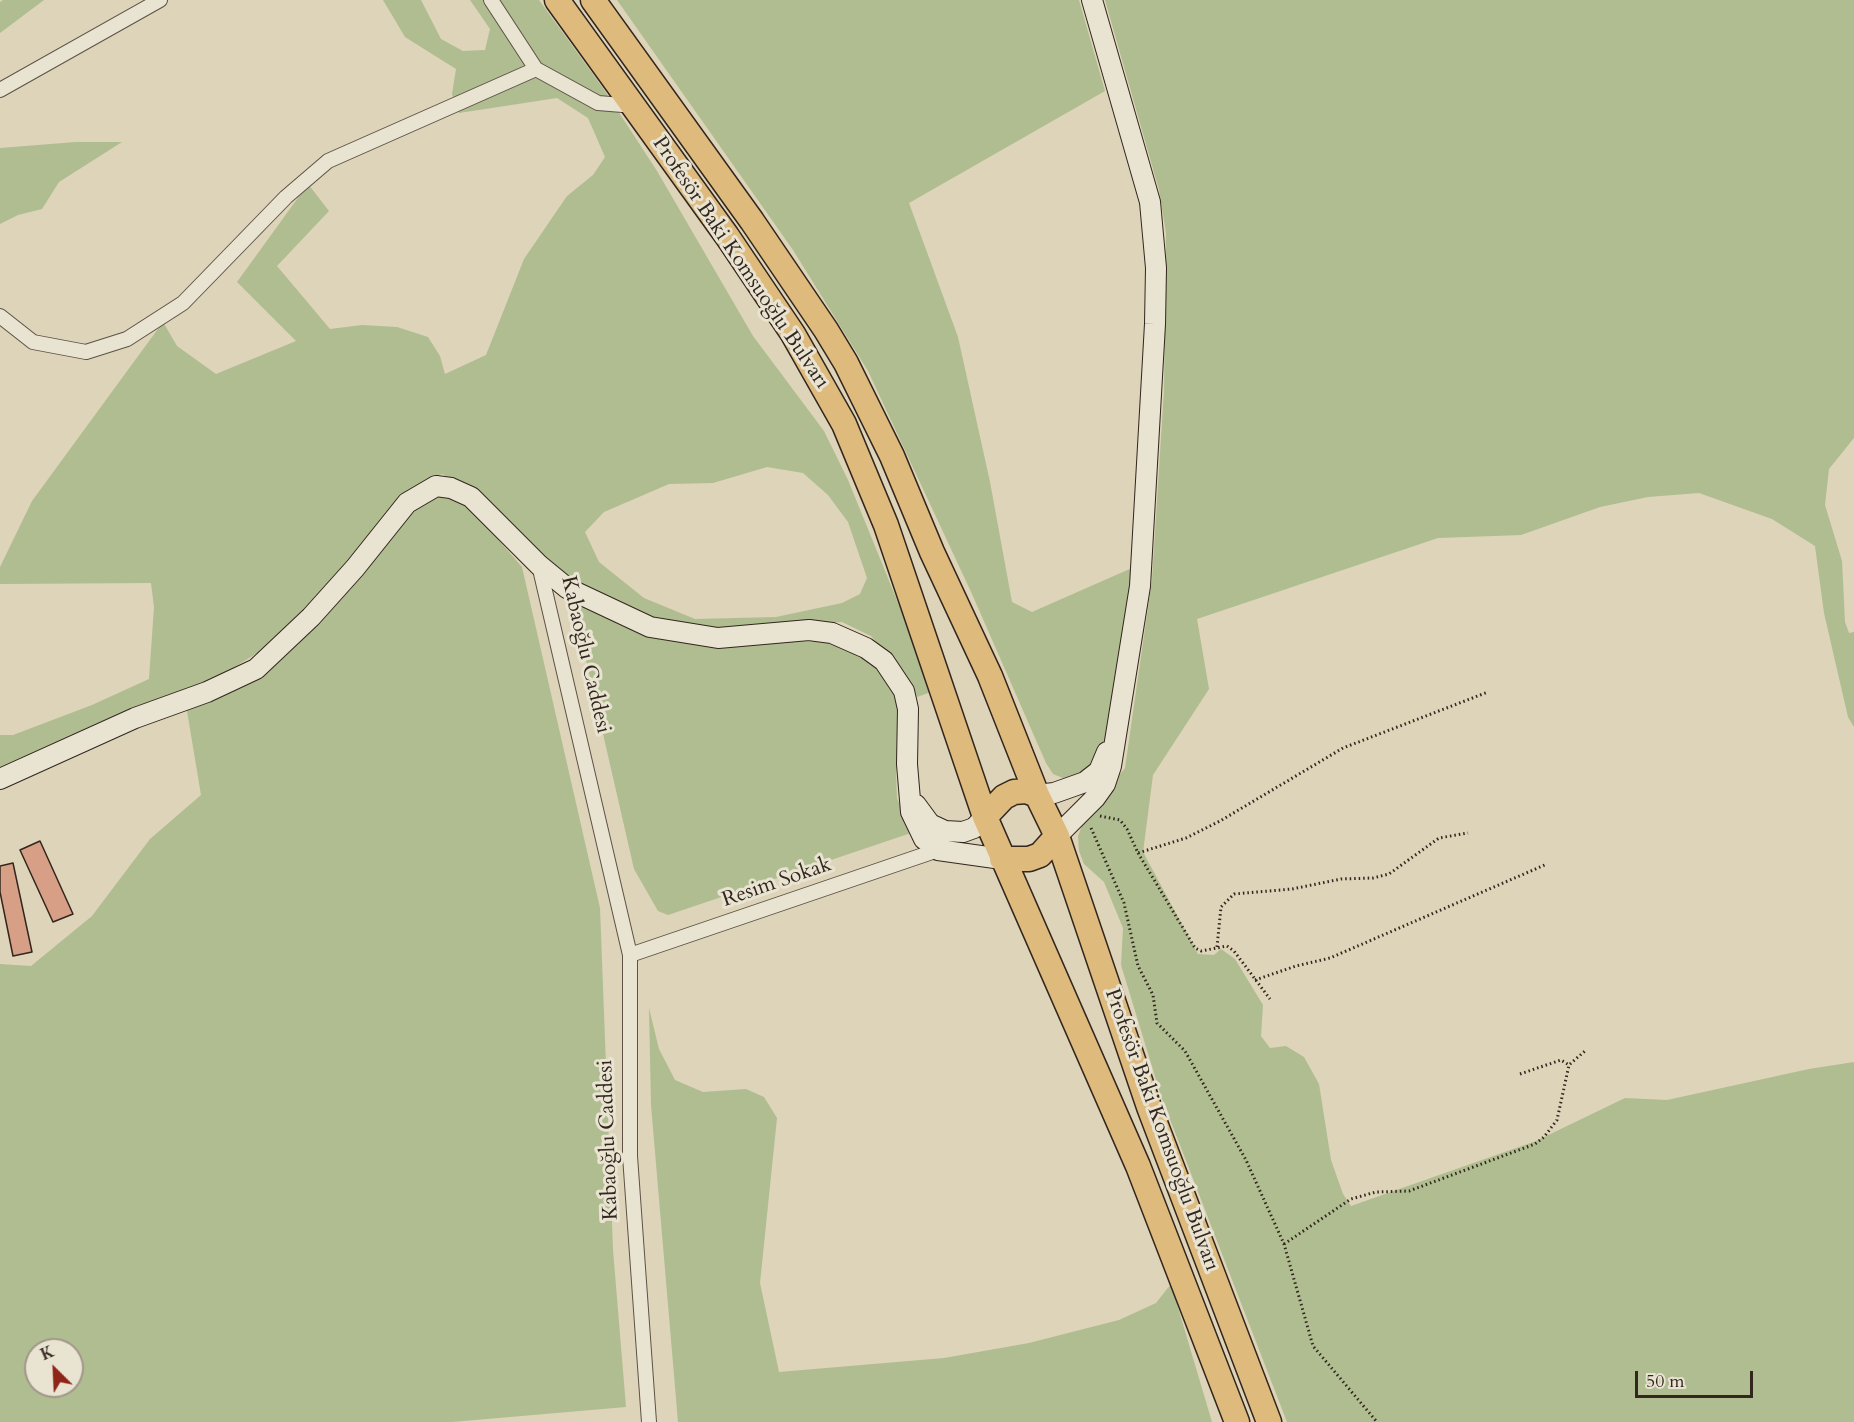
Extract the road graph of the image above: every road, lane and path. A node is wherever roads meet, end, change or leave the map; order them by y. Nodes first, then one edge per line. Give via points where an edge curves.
1 (160, 0) edge
2 (491, 0) edge
3 (557, 0) edge
4 (593, 0) edge
5 (1092, 0) edge
6 (536, 69) junction
7 (0, 90) edge
8 (634, 106) junction
9 (0, 316) edge
10 (539, 565) junction
11 (1488, 692) dead end
12 (1114, 736) junction
13 (0, 779) edge
14 (908, 789) junction
15 (1037, 795) junction
16 (1086, 816) junction
17 (985, 817) junction
18 (1468, 833) dead end
19 (1057, 836) junction
20 (938, 850) junction
21 (1138, 854) junction
22 (1002, 859) junction
23 (1547, 864) dead end
24 (1217, 947) junction
25 (630, 955) junction
26 (1255, 980) junction
27 (1270, 999) dead end
28 (1586, 1050) dead end
29 (1569, 1065) junction
30 (1520, 1074) dead end
31 (1284, 1244) junction
32 (649, 1422) edge
33 (1237, 1422) edge
34 (1269, 1422) edge
35 (1377, 1422) edge

1 - 7 street
2 - 6 street
3 - 8 highway, Profesör Baki Komsuoğlu Bulvarı
4 - 15 highway, Profesör Baki Komsuoğlu Bulvarı via 752,221 846,363 990,676
5 - 12 street via 1150,202 1156,268 1148,493 1140,586
6 - 8 street via 598,103
6 - 9 street via 328,161 286,197 183,303 127,339 86,352 33,342
8 - 17 highway, Profesör Baki Komsuoğlu Bulvarı via 793,334 844,424 886,525
10 - 13 street, Kabaoğlu Caddesi via 471,497 436,486 407,502 311,617 256,669
10 - 14 street via 567,588 650,627 718,638 809,630 832,633 866,648 884,662 904,691 908,709
10 - 25 street, Kabaoğlu Caddesi
11 - 21 path via 1343,748 1220,821 1186,838
12 - 15 street via 1099,771 1085,782
12 - 16 street via 1105,784
14 - 17 street via 918,811 930,824 945,831 963,832
14 - 20 street via 915,824 924,839
15 - 17 highway via 1014,792
15 - 19 highway
16 - 19 street
16 - 21 path via 1120,820
16 - 31 path via 1124,903 1138,966 1153,995 1157,1023 1185,1051 1246,1160
17 - 22 highway
18 - 24 path via 1438,838 1389,874 1234,894 1221,907
19 - 22 highway via 1040,855
19 - 34 highway, Profesör Baki Komsuoğlu Bulvarı via 1149,1107
20 - 22 street
20 - 25 street, Resim Sokak
21 - 24 path via 1195,948 1201,951
22 - 33 highway, Profesör Baki Komsuoğlu Bulvarı via 1138,1166
23 - 26 path via 1330,958
24 - 26 path via 1227,946 1234,951
25 - 32 street, Kabaoğlu Caddesi via 630,1156
26 - 27 path
28 - 29 path
29 - 30 path via 1561,1060
29 - 31 path via 1557,1120 1535,1144 1409,1191 1376,1192 1351,1199
31 - 35 path via 1313,1346

